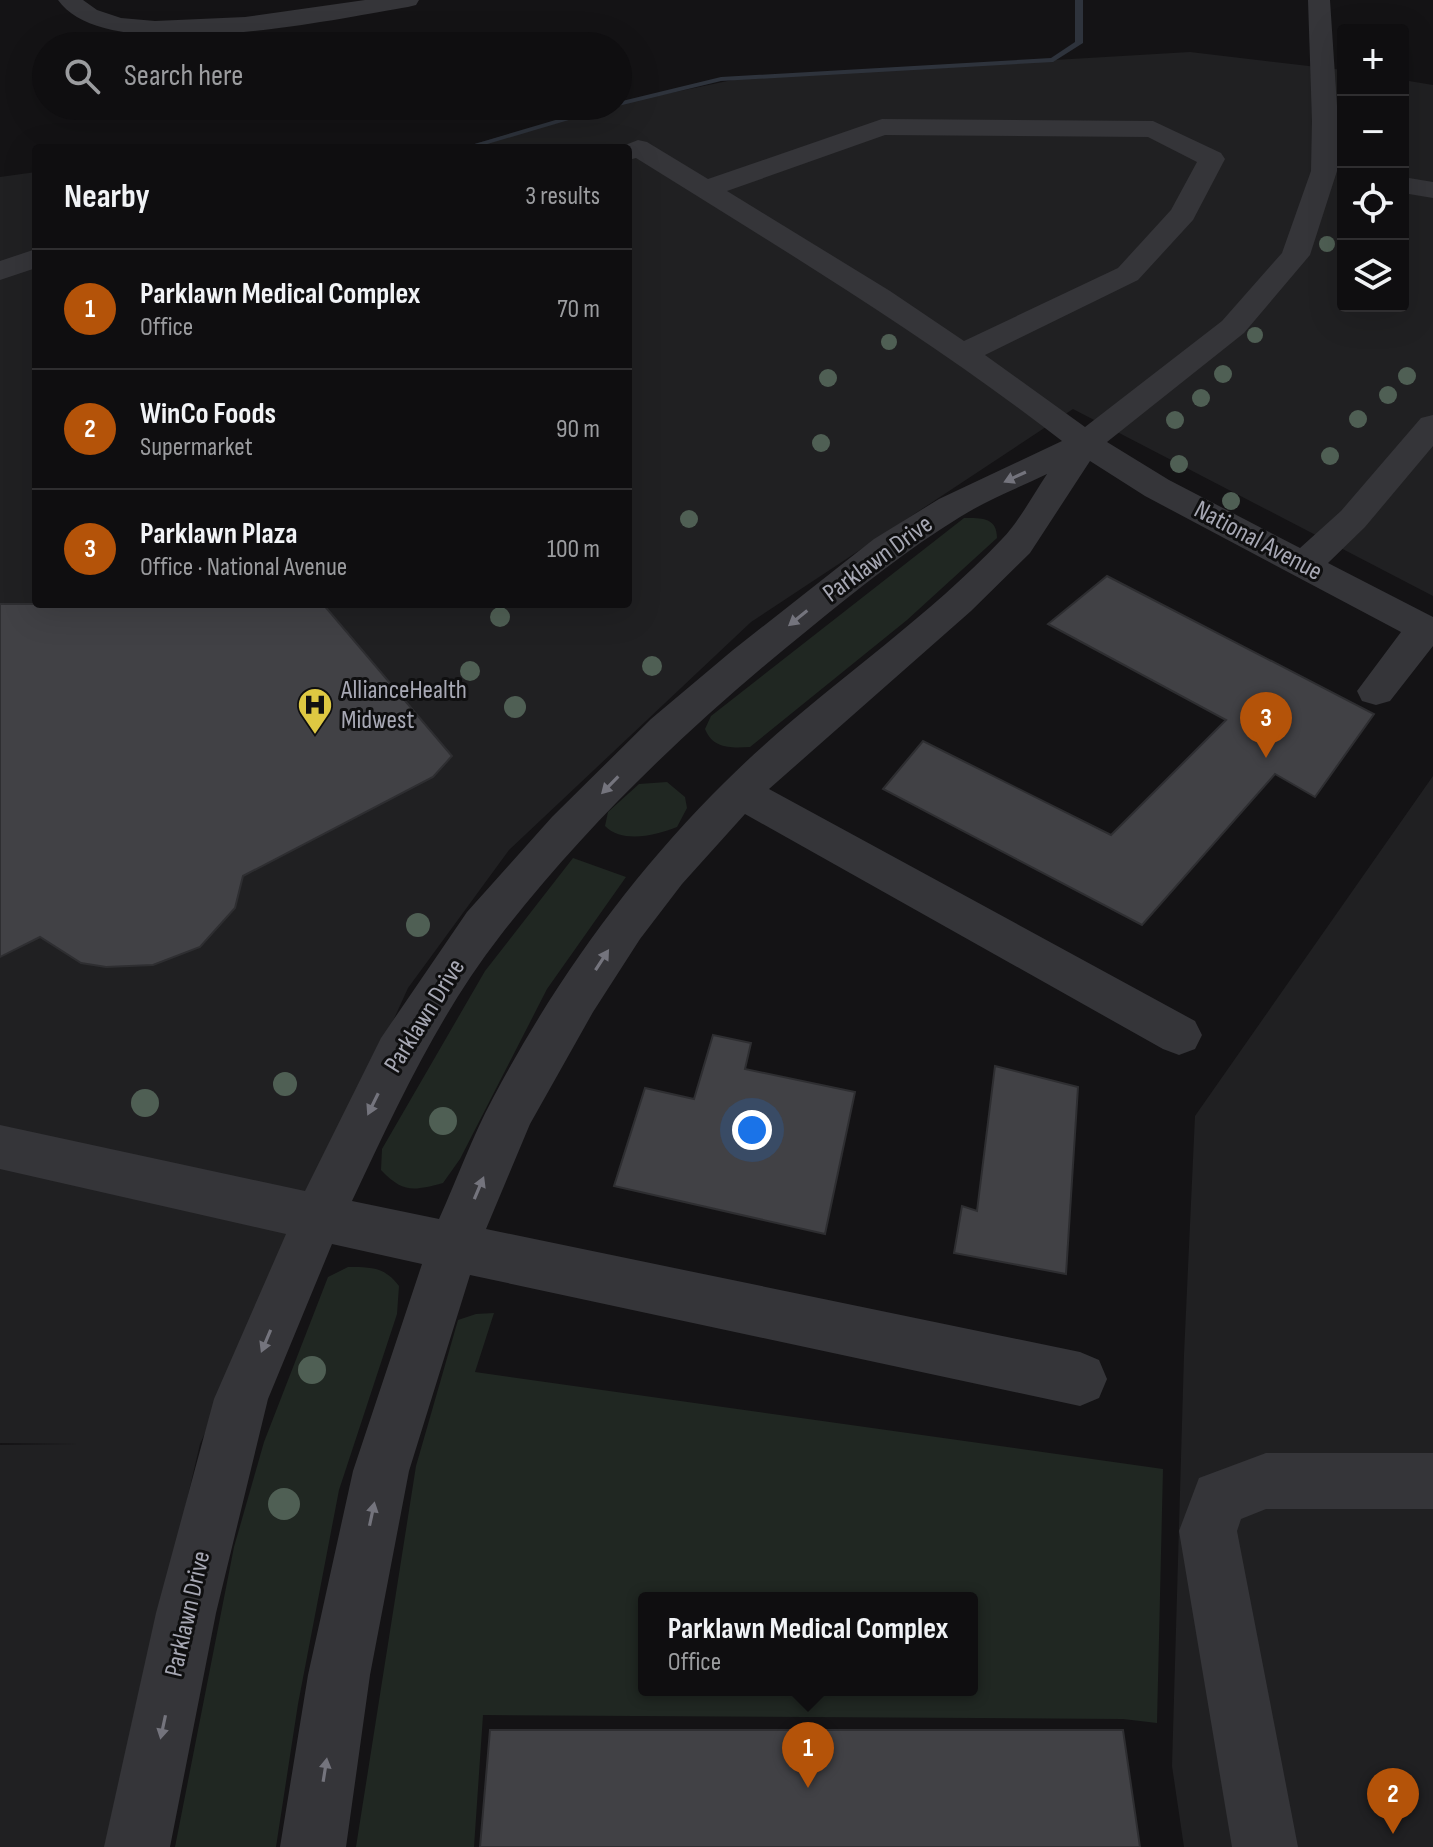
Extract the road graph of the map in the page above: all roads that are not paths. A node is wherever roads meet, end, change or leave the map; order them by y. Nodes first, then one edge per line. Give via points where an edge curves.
1 (69, 0) edge
2 (408, 0) edge
3 (1319, 0) edge
4 (632, 150) edge
5 (1333, 172) edge
6 (1409, 186) edge
7 (704, 190) junction
8 (1433, 190) edge
9 (32, 259) edge
10 (0, 271) edge
11 (962, 354) junction
12 (1433, 425) edge
13 (1085, 443) junction
14 (1304, 565) junction
15 (1429, 631) edge
16 (1376, 691) dead end
17 (740, 792) junction
18 (1179, 1035) dead end
19 (0, 1147) edge
20 (318, 1218) junction
21 (453, 1247) junction
22 (1080, 1379) dead end
23 (1433, 1481) edge
24 (137, 1847) edge
25 (313, 1847) edge
26 (1265, 1847) edge

1 - 2 street via 91,16 137,27 182,28 243,25
3 - 5 street, Parklawn Drive
4 - 7 street, National Avenue via 638,148
5 - 13 street, Parklawn Drive via 1296,255 1233,327
6 - 8 street
7 - 11 street, National Avenue
7 - 11 street via 882,127 1153,129 1212,159 1183,214 1128,274
9 - 10 street
11 - 13 street, National Avenue
12 - 14 street via 1353,519
13 - 14 street, National Avenue via 1157,488
13 - 17 street, Parklawn Drive via 1017,545
13 -> 20 street, Parklawn Drive via 951,507 887,547 665,729 483,925 398,1053
14 - 15 street, National Avenue
15 - 16 street
17 - 18 street
21 -> 17 street, Parklawn Drive via 510,1113 577,998 624,926
19 - 20 street
20 - 21 street
20 -> 24 street, Parklawn Drive via 241,1399 186,1613
21 - 22 street
25 -> 21 street, Parklawn Drive via 339,1675 381,1471
23 - 26 street via 1266,1481 1219,1498 1208,1531

